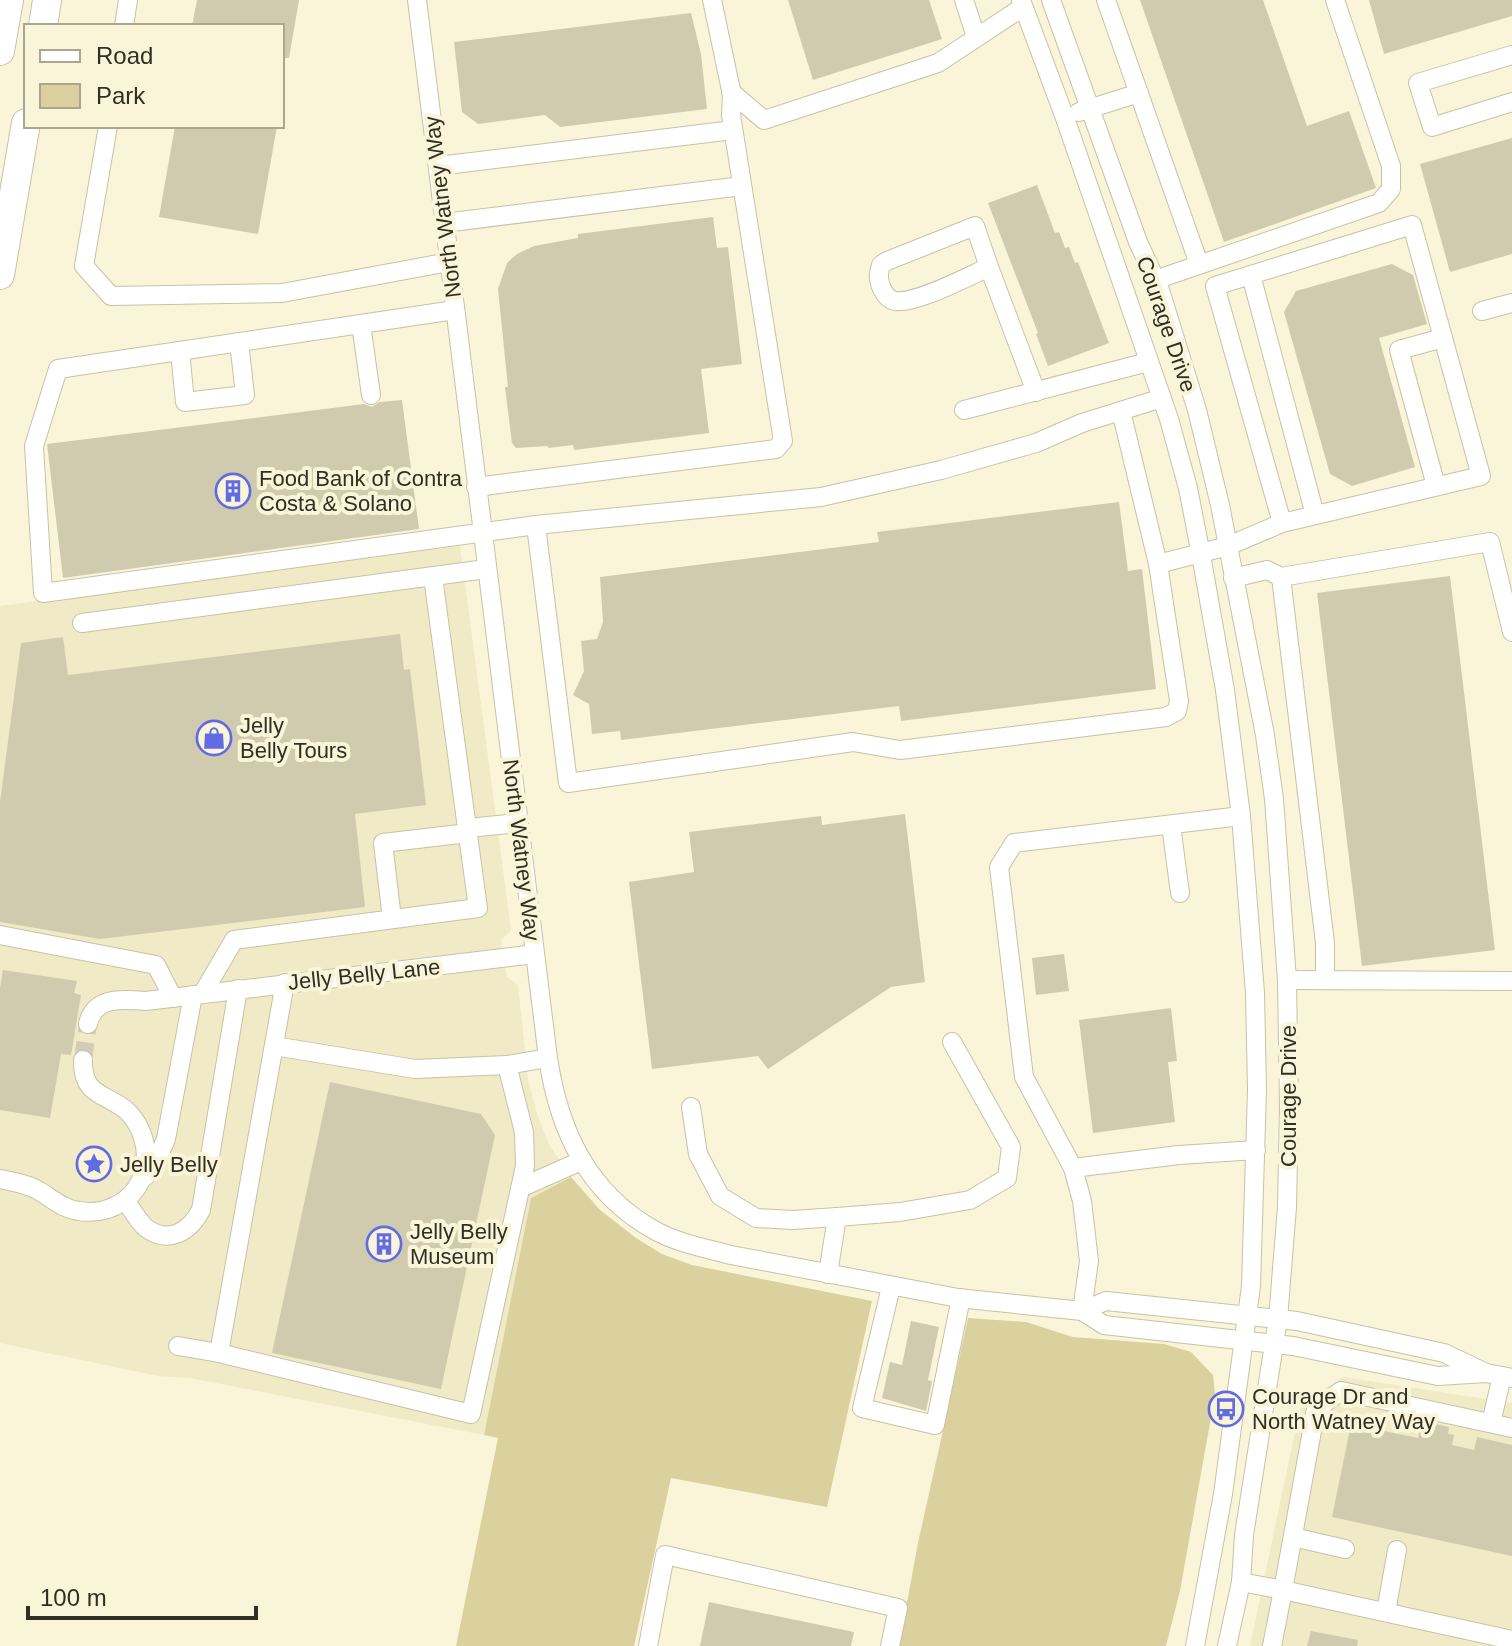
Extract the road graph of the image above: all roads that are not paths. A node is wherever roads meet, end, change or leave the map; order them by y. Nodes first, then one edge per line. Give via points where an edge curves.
1 (9, 0) edge
2 (47, 0) edge
3 (128, 0) edge
4 (417, 0) edge
5 (712, 0) edge
6 (964, 0) edge
7 (1051, 0) edge
8 (1106, 0) edge
9 (1335, 0) edge
10 (1022, 4) edge
11 (43, 24) edge
12 (124, 24) edge
13 (976, 37) junction
14 (0, 51) edge
15 (1512, 55) edge
16 (731, 92) junction
17 (1139, 93) junction
18 (1512, 102) edge
19 (1088, 108) junction
20 (1065, 118) junction
21 (25, 128) edge
22 (108, 128) edge
23 (733, 130) junction
24 (438, 166) junction
25 (742, 186) junction
26 (444, 223) junction
27 (449, 262) junction
28 (1199, 264) junction
29 (989, 267) junction
30 (0, 275) edge
31 (1251, 275) junction
32 (1155, 280) junction
33 (1512, 303) edge
34 (455, 310) junction
35 (1482, 311) dead end
36 (361, 324) junction
37 (1443, 338) junction
38 (239, 342) junction
39 (180, 351) junction
40 (1148, 362) junction
41 (1036, 392) junction
42 (371, 395) dead end
43 (1162, 398) junction
44 (964, 410) dead end
45 (1121, 411) junction
46 (1436, 486) junction
47 (476, 487) junction
48 (1315, 515) junction
49 (1282, 523) junction
50 (536, 525) junction
51 (482, 532) junction
52 (1228, 546) junction
53 (1201, 555) junction
54 (1158, 564) junction
55 (486, 569) junction
56 (433, 577) junction
57 (1281, 577) junction
58 (1233, 578) junction
59 (82, 623) dead end
60 (1512, 632) edge
61 (1241, 816) junction
62 (519, 823) junction
63 (1171, 825) junction
64 (468, 830) junction
65 (1180, 893) dead end
66 (392, 919) junction
67 (0, 935) edge
68 (535, 954) junction
69 (1287, 980) junction
70 (1325, 980) junction
71 (1512, 981) edge
72 (285, 983) junction
73 (238, 989) junction
74 (198, 994) junction
75 (173, 998) junction
76 (88, 1024) tunnel mouth
77 (952, 1042) dead end
78 (274, 1046) junction
79 (548, 1058) junction
80 (83, 1060) tunnel mouth
81 (507, 1065) junction
82 (691, 1107) dead end
83 (1256, 1150) junction
84 (581, 1161) junction
85 (1073, 1168) junction
86 (0, 1179) edge
87 (140, 1184) junction
88 (520, 1188) junction
89 (126, 1201) junction
90 (837, 1217) junction
91 (828, 1274) junction
92 (891, 1287) junction
93 (961, 1298) junction
94 (1082, 1311) junction
95 (1249, 1315) junction
96 (1278, 1319) junction
97 (1245, 1340) junction
98 (1274, 1344) junction
99 (178, 1346) dead end
100 (219, 1353) junction
101 (1500, 1376) edge
102 (1491, 1423) junction
103 (1512, 1428) edge
104 (1293, 1537) junction
105 (1345, 1549) dead end
106 (1397, 1550) dead end
107 (1241, 1582) junction
108 (1283, 1590) junction
109 (1386, 1612) junction
110 (1451, 1627) junction
111 (1512, 1640) edge
112 (648, 1646) edge
113 (890, 1646) edge
114 (1195, 1646) edge
115 (1227, 1646) edge
116 (1272, 1646) edge
117 (1447, 1646) edge

1 - 14 highway
2 - 11 highway
3 - 12 street
4 - 24 street, North Watney Way
5 - 16 street
6 - 13 street
7 - 19 street, Courage Drive
8 - 17 street
9 - 28 street via 1391,166 1391,189 1379,203
10 - 13 street
10 - 20 street, Courage Drive
13 - 16 street via 938,63 764,120
15 - 18 street via 1418,83 1432,127
16 - 23 street
17 - 19 street
17 - 28 street
19 - 20 street
19 - 32 street, Courage Drive
20 - 40 street, Courage Drive
21 - 30 highway
22 - 27 street via 84,266 111,296 282,293
23 - 24 street
23 - 25 street
24 - 26 street, North Watney Way
25 - 26 street
25 - 47 street via 783,441 776,449
26 - 27 street, North Watney Way
27 - 34 street, North Watney Way
28 - 32 street
29 - 29 street via 975,226 887,261 878,279 887,297 904,300
29 - 41 street
31 - 37 street via 1412,225
31 - 48 street
31 - 49 street via 1215,286
32 - 52 street, Courage Drive via 1197,410
33 - 35 street
34 - 36 street
34 - 47 street, North Watney Way
36 - 38 street
36 - 42 street
37 - 46 street via 1399,350
37 - 46 street via 1481,476
38 - 39 street
38 - 39 street via 245,395 185,402
39 - 51 street via 58,369 34,446 43,593
40 - 41 street
40 - 43 street, Courage Drive
41 - 44 street
43 - 45 street
43 - 53 street, Courage Drive
45 - 50 street via 1036,443 821,497
45 - 54 street
46 - 48 street
47 - 51 street, North Watney Way
48 - 49 street
49 - 52 street
50 - 51 street
50 - 54 street via 568,783 853,742 900,750 1166,717 1177,711 1179,701
51 - 55 street, North Watney Way
52 - 53 street
52 - 58 street, Courage Drive
53 - 54 street
53 - 61 street, Courage Drive
55 - 56 street
55 - 62 street, North Watney Way
56 - 59 street
56 - 64 street
57 - 58 street via 1267,570
57 - 60 street via 1490,542
57 - 70 street via 1325,943
58 - 69 street, Courage Drive via 1274,799
61 - 63 street
61 - 83 street, Courage Drive via 1255,993
62 - 64 street
62 - 68 street, North Watney Way
63 - 65 street
63 - 85 street via 1014,843 999,867 1024,1077
64 - 66 street via 383,843
64 - 66 street via 478,908
66 - 74 street via 234,940
67 - 75 street via 156,965
68 - 72 street, Jelly Belly Lane
68 - 79 street, North Watney Way
69 - 70 street
69 - 96 street, Courage Drive via 1287,1207
70 - 71 street
72 - 73 street, Jelly Belly Lane
72 - 78 street
73 - 74 street, Jelly Belly Lane
73 - 89 street via 201,1210 193,1226 161,1236 147,1228
74 - 75 street, Jelly Belly Lane
74 - 87 street via 166,1139
75 - 76 street, Jelly Belly Lane via 106,1002 94,1009
77 - 90 street via 1011,1147 1007,1178 970,1200
78 - 81 street via 415,1069
78 - 100 street
79 - 81 street
79 - 84 street, North Watney Way via 565,1131
80 - 87 street via 87,1082 127,1111 141,1132 148,1162
81 - 88 street via 524,1132
82 - 90 street via 698,1154 720,1196 756,1218
83 - 85 street
83 - 95 street, Courage Drive
84 - 88 street
84 - 91 street, North Watney Way via 623,1209 656,1231 693,1246
85 - 94 street via 1089,1261
86 - 89 street via 78,1211 106,1211
87 - 89 street
88 - 100 street via 471,1414
90 - 91 street
91 - 92 street, North Watney Way
92 - 93 street, North Watney Way
92 - 93 street via 862,1408 935,1425
93 - 94 street, North Watney Way
94 - 95 street, North Watney Way via 1106,1301
94 - 97 street, North Watney Way via 1104,1325
95 - 96 street, North Watney Way
95 - 97 street, Courage Drive
96 - 98 street, Courage Drive
96 - 101 street, North Watney Way via 1444,1353
97 - 98 street, North Watney Way
97 - 114 street, Courage Drive
98 - 101 street, North Watney Way via 1438,1376
98 - 107 street, Courage Drive
99 - 100 street
101 - 102 street
102 - 103 street
102 - 104 street via 1341,1391 1316,1409
104 - 105 street
104 - 108 street
106 - 109 street
107 - 108 street
107 - 115 street, Courage Drive
108 - 109 street
108 - 116 street
109 - 110 street
110 - 111 street
110 - 117 street
112 - 113 street via 665,1555 898,1608

